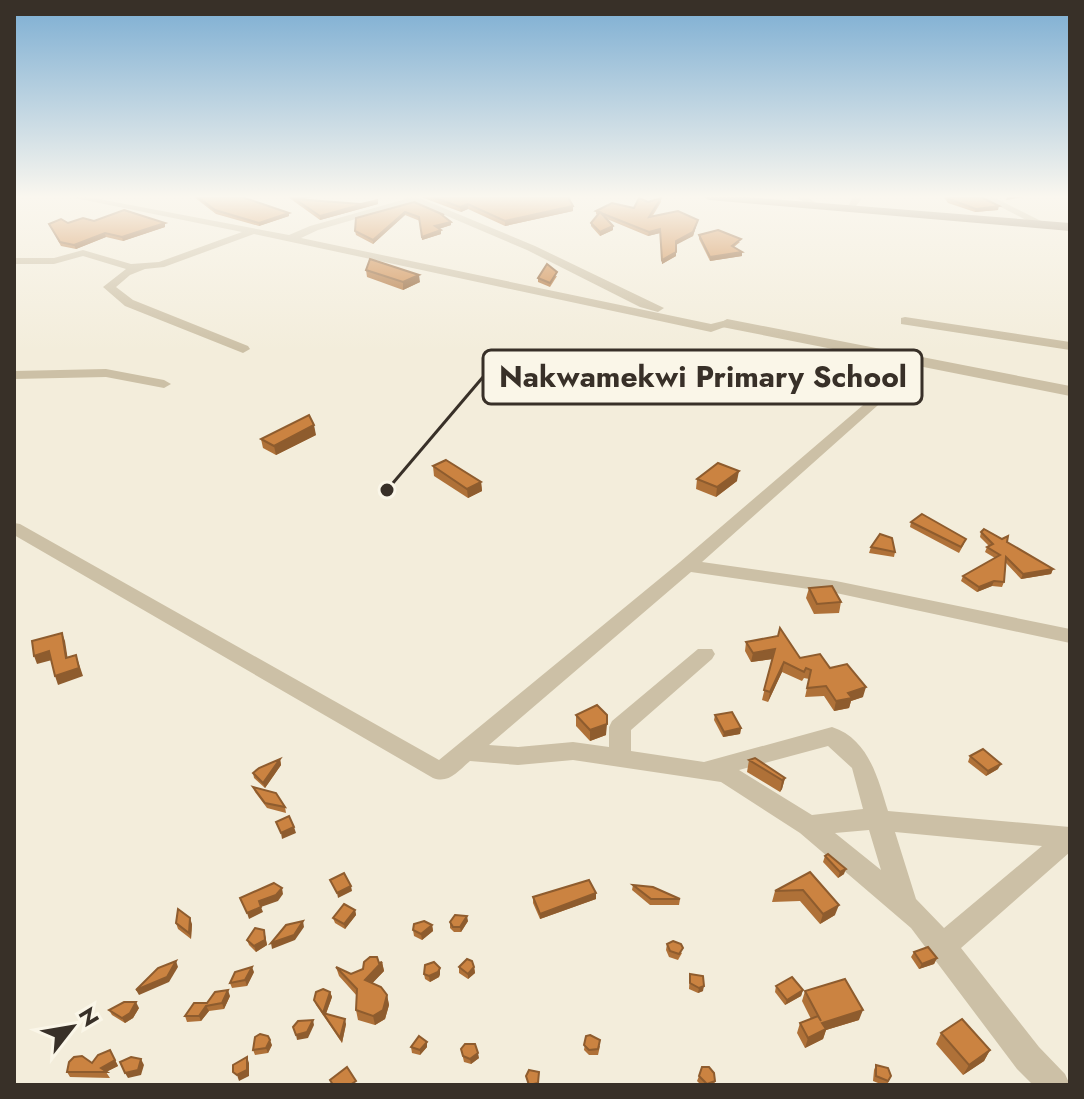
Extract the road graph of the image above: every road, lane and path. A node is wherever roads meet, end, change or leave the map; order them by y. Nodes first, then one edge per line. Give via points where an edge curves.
1 (207, 248) edge
2 (339, 248) edge
3 (532, 248) edge
4 (14, 261) edge
5 (160, 265) junction
6 (905, 321) dead end
7 (727, 324) junction
8 (1070, 346) edge
9 (243, 349) dead end
10 (918, 362) junction
11 (14, 375) edge
12 (164, 384) dead end
13 (1070, 391) edge
14 (14, 528) edge
15 (687, 566) junction
16 (1070, 636) edge
17 (705, 654) dead end
18 (466, 752) junction
19 (620, 758) junction
20 (704, 771) junction
21 (879, 821) junction
22 (809, 826) junction
23 (1069, 837) edge
24 (905, 906) junction
25 (942, 947) junction
26 (1054, 1085) edge

1 - 5 street
2 - 7 street via 711,328
3 - 7 street via 644,304
4 - 5 street via 54,261 83,253 130,267
5 - 9 street via 126,273 109,287 129,303
6 - 8 street
7 - 10 street
10 - 13 street
10 - 15 street
11 - 12 street via 106,373
14 - 18 street via 441,772
15 - 16 street via 849,589
15 - 18 street
17 - 19 street via 620,727
18 - 19 street via 518,756 573,751
19 - 20 street
20 - 21 street via 832,736 862,764
20 - 22 street via 726,774
21 - 22 street
21 - 23 street
21 - 24 street
22 - 24 street
23 - 25 street
24 - 25 street
25 - 26 street

